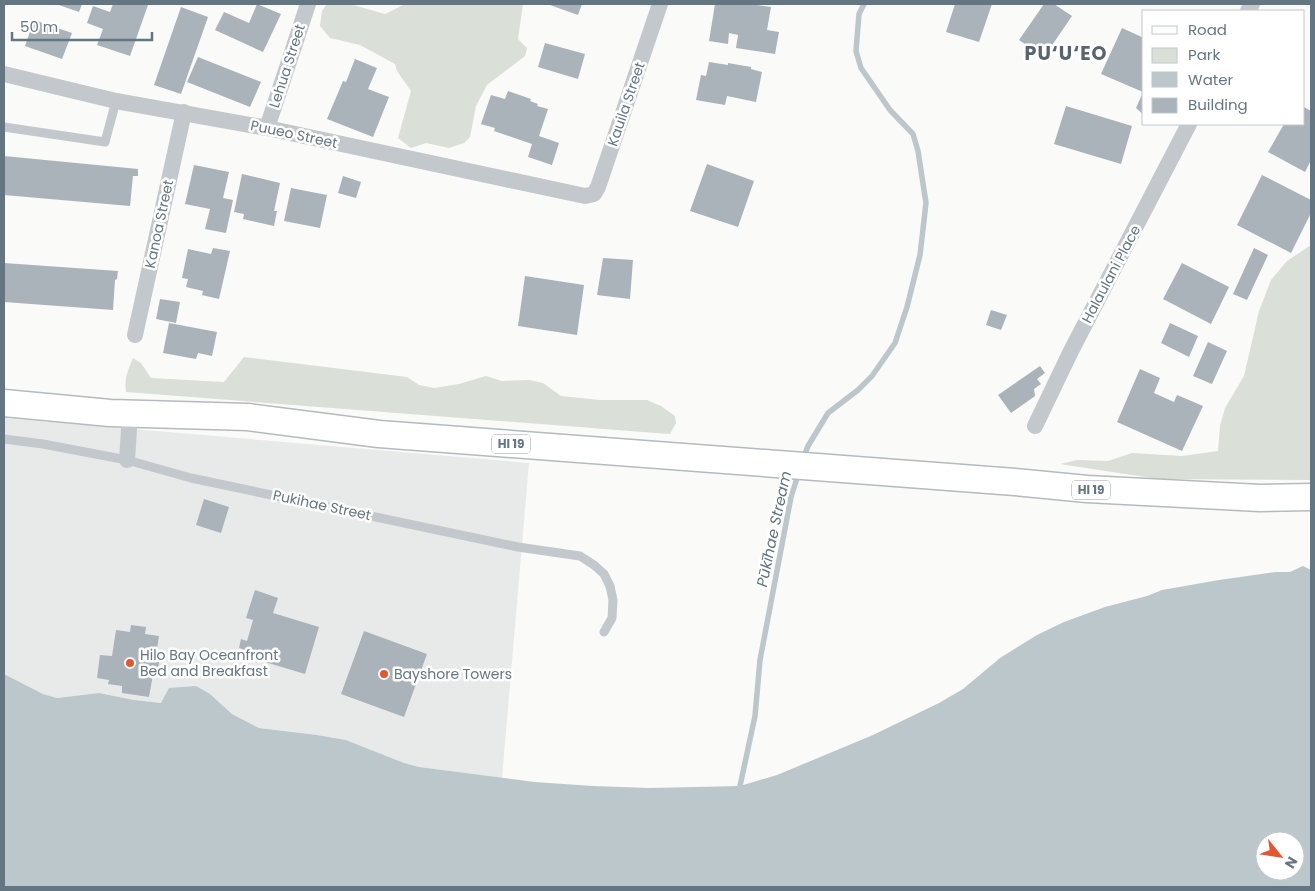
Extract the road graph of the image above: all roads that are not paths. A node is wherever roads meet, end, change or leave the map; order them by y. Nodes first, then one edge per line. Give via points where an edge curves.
1 (308, 4) edge
2 (660, 4) edge
3 (4, 74) edge
4 (116, 101) junction
5 (184, 112) junction
6 (1188, 125) edge
7 (4, 127) edge
8 (267, 128) junction
9 (585, 196) joint
10 (136, 336) dead end
11 (4, 403) edge
12 (130, 414) junction
13 (1035, 426) dead end
14 (4, 439) edge
15 (128, 460) junction
16 (1311, 497) edge
17 (604, 632) dead end

1 - 8 street, Lehua Street
2 - 9 street, Kauila Street via 598,187 594,194
3 - 4 street, Puueo Street
4 - 5 street, Puueo Street
4 - 7 lane via 105,142
5 - 8 street, Puueo Street
5 - 10 street, Kanoa Street
6 - 13 street, Halaulani Place
8 - 9 street, Puueo Street
11 - 12 main road, HI 19
12 - 15 street
12 - 16 main road, HI 19 via 248,417 379,434 1087,489 1260,498
14 - 15 lane, Pukihae Street
15 - 17 lane, Pukihae Street via 191,478 518,547 580,556 604,574 610,586 612,618

